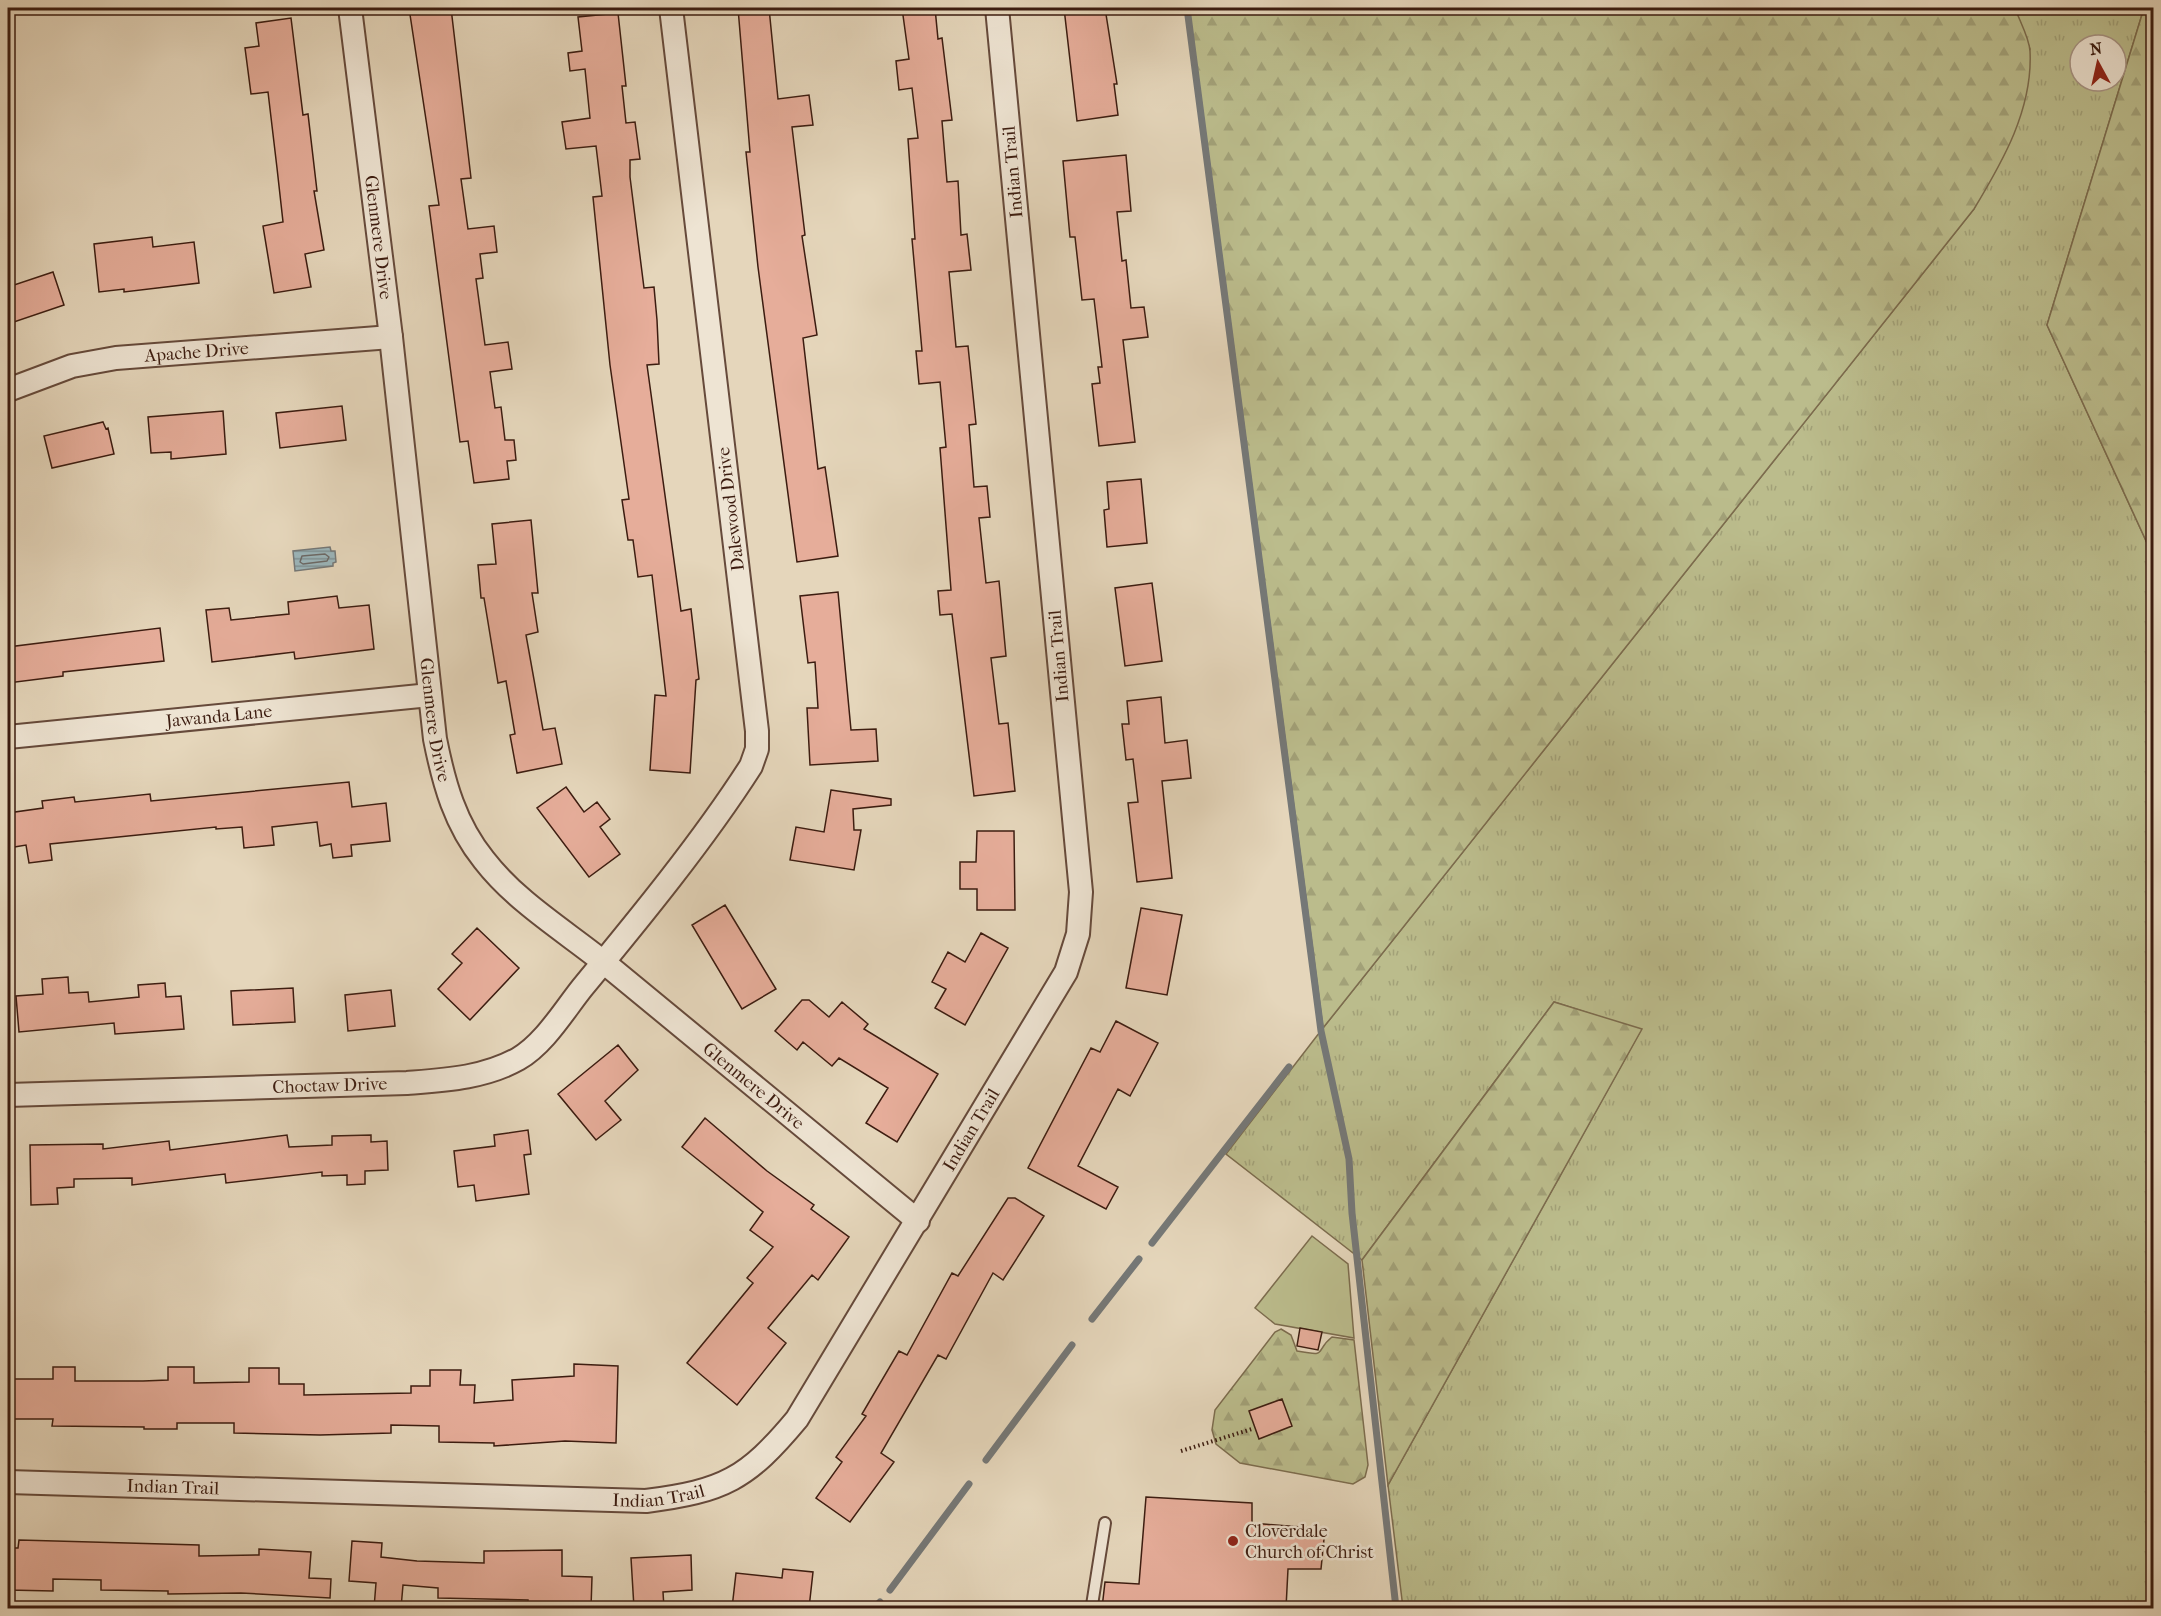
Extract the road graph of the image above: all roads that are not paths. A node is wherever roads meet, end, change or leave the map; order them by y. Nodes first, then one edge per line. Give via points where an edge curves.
1 (350, 8) edge
2 (671, 8) edge
3 (998, 8) edge
4 (391, 337) junction
5 (8, 390) edge
6 (430, 695) junction
7 (8, 737) edge
8 (604, 962) junction
9 (8, 1095) edge
10 (918, 1221) junction
11 (8, 1482) edge
12 (1105, 1523) dead end
13 (1092, 1605) dead end

1 - 4 street, Glenmere Drive
2 - 8 street, Dalewood Drive via 757,749 752,766 736,790
3 - 10 street, Indian Trail via 1081,913 1074,953 1066,972
4 - 5 street, Apache Drive via 116,358 72,366
4 - 6 street, Glenmere Drive
6 - 7 street, Jawanda Lane
6 - 8 street, Glenmere Drive via 444,785 460,826 484,861 512,890
8 - 9 street, Choctaw Drive via 544,1036 520,1058 488,1072 407,1083
8 - 10 street, Glenmere Drive
10 - 11 street, Indian Trail via 797,1419 746,1472 714,1488 646,1501
12 - 13 lane

